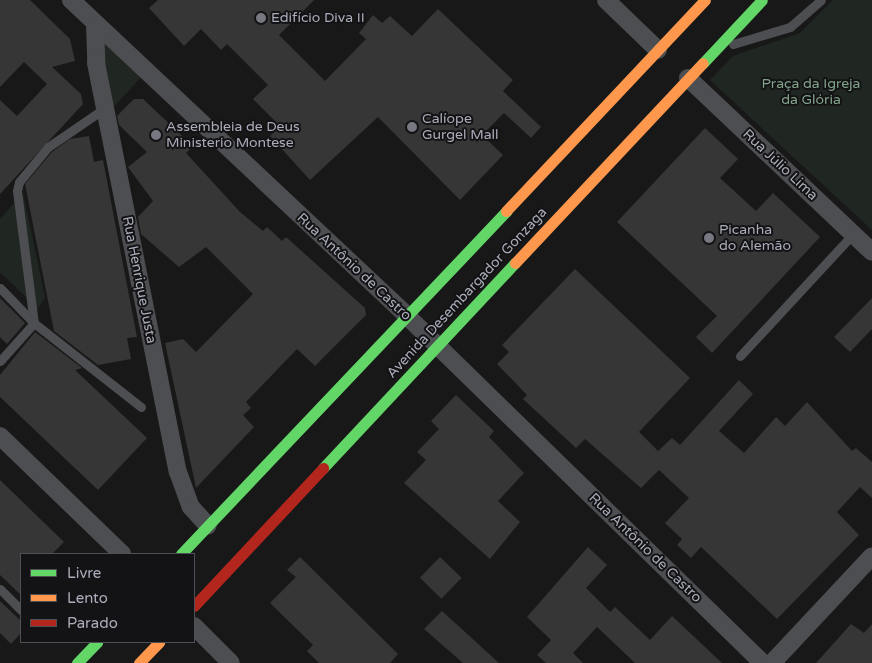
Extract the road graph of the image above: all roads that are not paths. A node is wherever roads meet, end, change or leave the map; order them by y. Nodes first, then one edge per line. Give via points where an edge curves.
1 (70, 0) edge
2 (606, 0) edge
3 (705, 0) edge
4 (762, 0) edge
5 (821, 0) edge
6 (95, 25) junction
7 (716, 49) junction
8 (658, 50) junction
9 (688, 78) junction
10 (105, 108) junction
11 (852, 234) junction
12 (872, 252) edge
13 (0, 288) edge
14 (406, 315) junction
15 (34, 323) junction
16 (438, 347) junction
17 (740, 356) dead end
18 (0, 362) edge
19 (141, 408) dead end
20 (0, 436) edge
21 (208, 526) junction
22 (121, 553) edge
23 (182, 553) edge
24 (872, 556) edge
25 (0, 590) edge
26 (195, 605) edge
27 (20, 609) edge
28 (195, 627) edge
29 (96, 643) edge
30 (158, 643) edge
31 (77, 663) edge
32 (139, 663) edge
33 (231, 663) edge
34 (763, 663) edge
35 (772, 663) edge

1 - 6 street, Rua Antônio de Castro
2 - 8 street
3 - 8 main road, Avenida Desembargador Gonzaga
4 - 7 main road, Avenida Desembargador Gonzaga
5 - 7 lane via 790,27
6 - 10 street, Rua Henrique Justa via 96,63
6 - 14 street, Rua Antônio de Castro
7 - 9 main road, Avenida Desembargador Gonzaga
8 - 14 main road, Avenida Desembargador Gonzaga
9 - 11 street, Rua Júlio Lima
9 - 16 main road, Avenida Desembargador Gonzaga
10 - 15 lane via 48,147 19,182
10 - 21 street, Rua Henrique Justa via 182,491
11 - 12 street, Rua Júlio Lima
11 - 17 lane
13 - 15 lane
14 - 16 street, Rua Antônio de Castro
14 - 21 main road, Avenida Desembargador Gonzaga
15 - 18 lane
15 - 19 lane
16 - 26 main road, Avenida Desembargador Gonzaga
16 - 34 street, Rua Antônio de Castro
20 - 22 street
21 - 23 main road, Avenida Desembargador Gonzaga
24 - 35 street
25 - 27 lane
28 - 33 street
29 - 31 main road
30 - 32 main road

